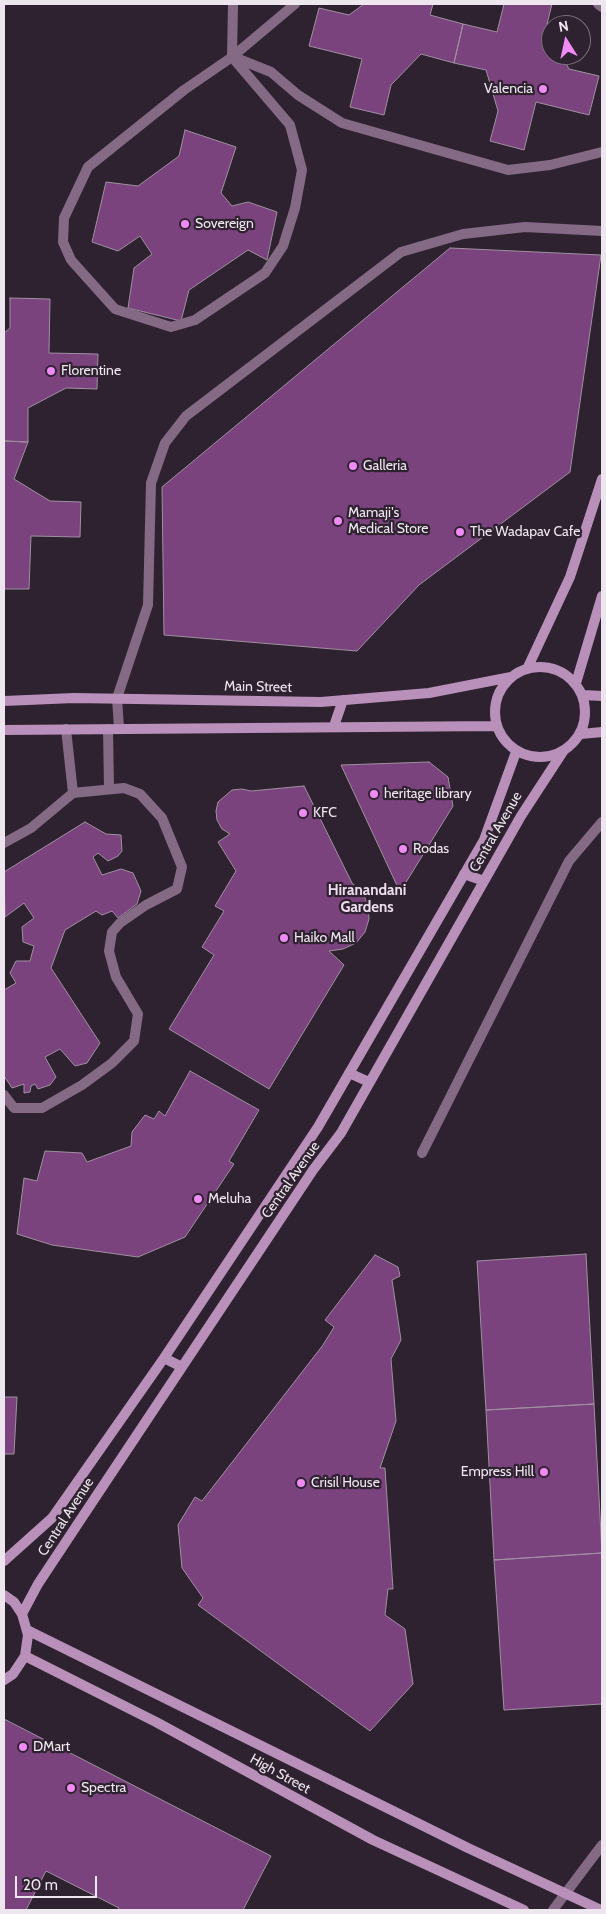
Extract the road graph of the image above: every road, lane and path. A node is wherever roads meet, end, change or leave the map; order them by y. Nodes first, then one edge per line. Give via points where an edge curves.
1 (232, 4) edge
2 (295, 4) edge
3 (598, 4) edge
4 (602, 7) edge
5 (232, 57) junction
6 (602, 152) edge
7 (602, 231) edge
8 (602, 479) edge
9 (602, 596) edge
10 (527, 669) junction
11 (511, 677) junction
12 (576, 683) junction
13 (584, 695) junction
14 (602, 696) edge
15 (117, 698) junction
16 (343, 700) junction
17 (4, 701) edge
18 (334, 726) junction
19 (496, 726) junction
20 (114, 728) junction
21 (66, 729) junction
22 (4, 730) edge
23 (602, 732) edge
24 (581, 734) junction
25 (564, 750) junction
26 (516, 752) junction
27 (109, 788) junction
28 (73, 793) junction
29 (602, 822) edge
30 (4, 843) edge
31 (464, 874) junction
32 (484, 881) junction
33 (349, 1073) junction
34 (369, 1082) junction
35 (4, 1095) edge
36 (422, 1153) dead end
37 (164, 1358) junction
38 (182, 1367) junction
39 (4, 1561) edge
40 (4, 1595) edge
41 (22, 1614) junction
42 (26, 1630) junction
43 (25, 1656) junction
44 (4, 1680) edge
45 (602, 1845) edge
46 (566, 1894) junction
47 (524, 1910) edge
48 (553, 1910) edge
49 (600, 1910) edge

1 - 5 street
2 - 5 street
3 - 4 street
5 - 5 street via 184,90 88,167 64,218 63,242 71,260 115,310 171,326 195,320 265,273 283,246 296,208 302,170 290,125
5 - 6 street via 271,72 298,95 342,123 508,170 550,165
7 - 15 street via 525,227 463,234 401,252 186,416 165,444 150,483 148,605
8 - 10 street via 570,578
9 - 12 street
10 - 11 street
10 - 12 street via 545,667 562,672
11 - 16 street, Main Street via 429,693
11 - 19 street via 500,691 495,708
12 - 13 street
13 - 14 street
13 - 24 street via 586,716
15 - 16 street, Main Street
15 - 17 street, Main Street
15 - 20 street
16 - 18 street
18 - 19 street
18 - 20 street
19 - 26 street via 505,742
20 - 21 street
20 - 27 street
21 - 22 street
21 - 28 street
23 - 24 street
24 - 25 street
25 - 26 street via 554,756 536,758
25 - 32 street, Central Avenue
26 - 31 street, Central Avenue via 484,840
27 - 28 street
27 - 35 street via 124,788 140,794 162,818 182,867 177,889 120,923 112,932 110,950 116,977 138,1014 134,1041 112,1063 82,1085 42,1108 14,1108
28 - 30 street via 31,828
29 - 36 street via 569,861
31 - 32 street
31 - 33 street, Central Avenue
32 - 34 street, Central Avenue
33 - 34 street
33 - 37 street, Central Avenue via 318,1127
34 - 38 street, Central Avenue via 341,1133
37 - 38 street
37 - 39 street, Central Avenue via 52,1518
38 - 41 street, Central Avenue via 38,1584
40 - 41 street
41 - 42 street
42 - 43 street
42 - 46 street
43 - 44 street via 13,1674
43 - 47 street, High Street via 165,1726 373,1840
45 - 46 street
46 - 48 street
46 - 49 street

